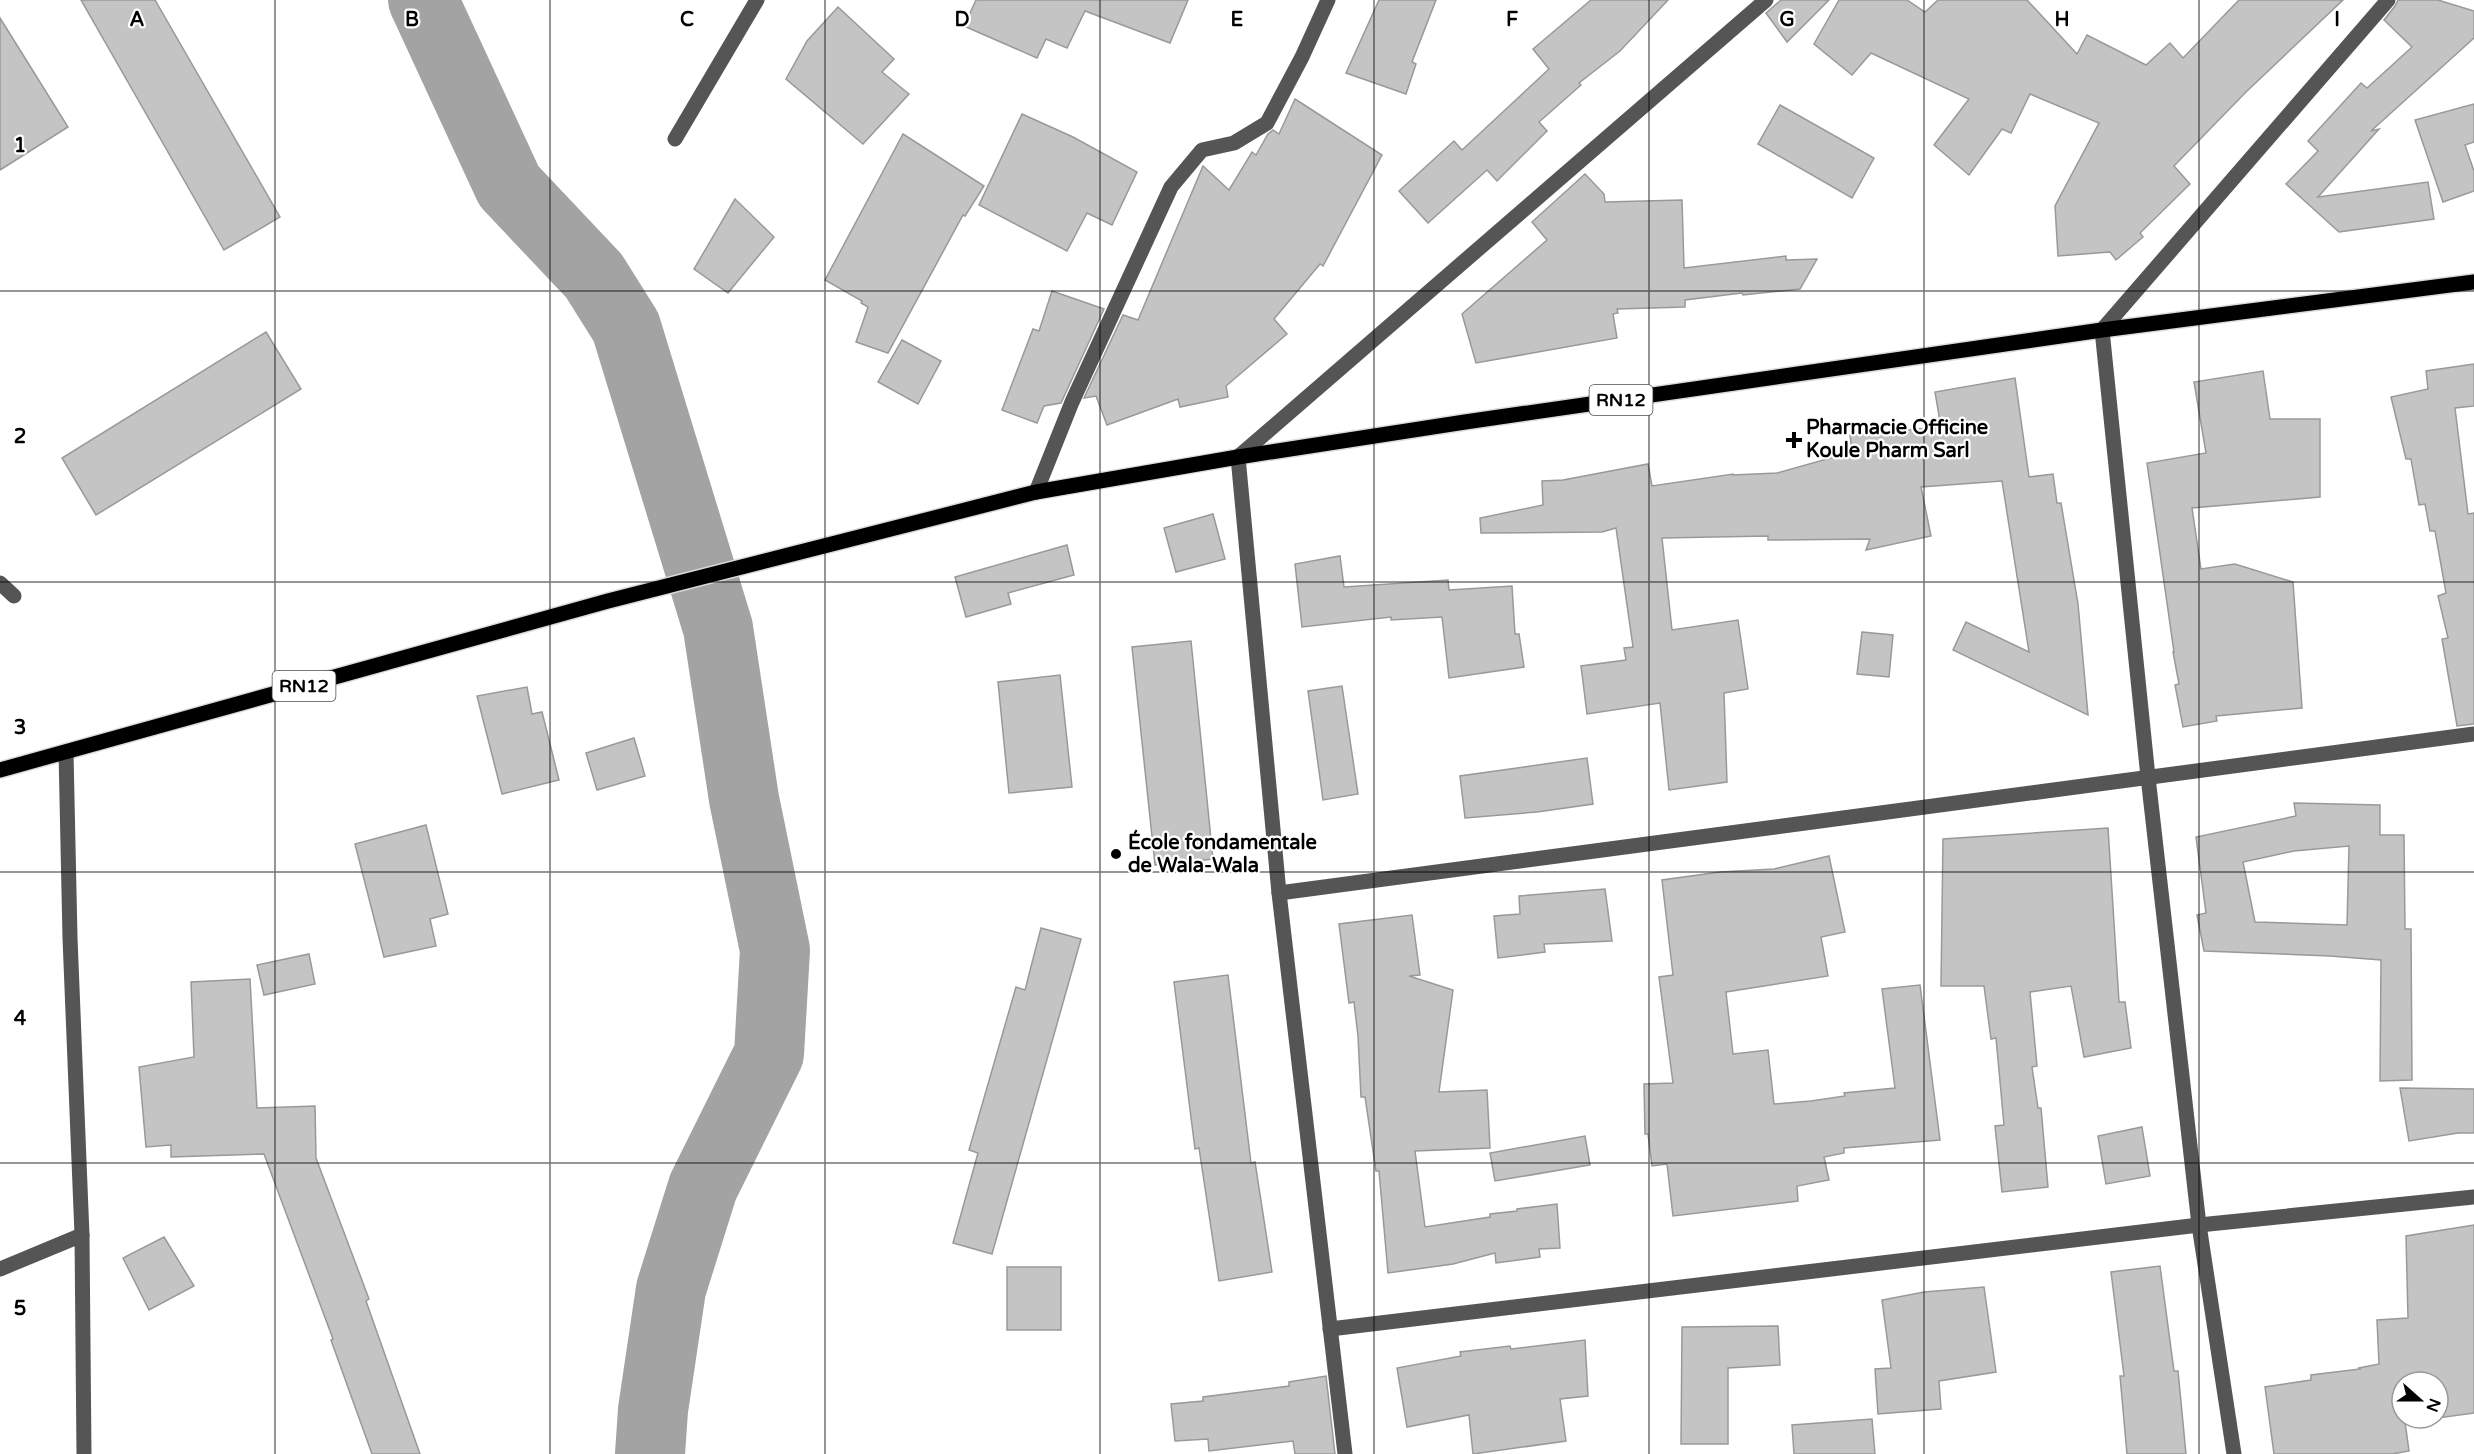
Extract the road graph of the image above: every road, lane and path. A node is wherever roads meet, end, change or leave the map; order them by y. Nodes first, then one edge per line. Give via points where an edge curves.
1 (757, 0) edge
2 (1328, 0) edge
3 (1766, 0) edge
4 (2388, 0) edge
5 (675, 139) dead end
6 (2474, 282) edge
7 (2102, 330) junction
8 (1238, 457) junction
9 (1036, 492) junction
10 (0, 583) edge
11 (14, 596) dead end
12 (2474, 734) edge
13 (66, 752) junction
14 (0, 770) edge
15 (2148, 777) junction
16 (1279, 893) junction
17 (2474, 1197) edge
18 (2199, 1225) junction
19 (81, 1235) junction
20 (0, 1269) edge
21 (1330, 1329) junction
22 (84, 1454) edge
23 (1345, 1454) edge
24 (2234, 1454) edge

1 - 5 street
2 - 9 street via 1267,123 1234,143 1202,150 1171,188 1072,402
3 - 8 street
4 - 7 street
6 - 7 main road, RN12
7 - 8 main road, RN12
7 - 15 street
8 - 9 main road, RN12
8 - 16 street
9 - 13 main road, RN12 via 608,601
10 - 11 street
12 - 15 street
13 - 14 main road, RN12
13 - 19 street
15 - 16 street
15 - 18 street
16 - 21 street
17 - 18 street
18 - 21 street
18 - 24 street
19 - 20 street
19 - 22 street
21 - 23 street

